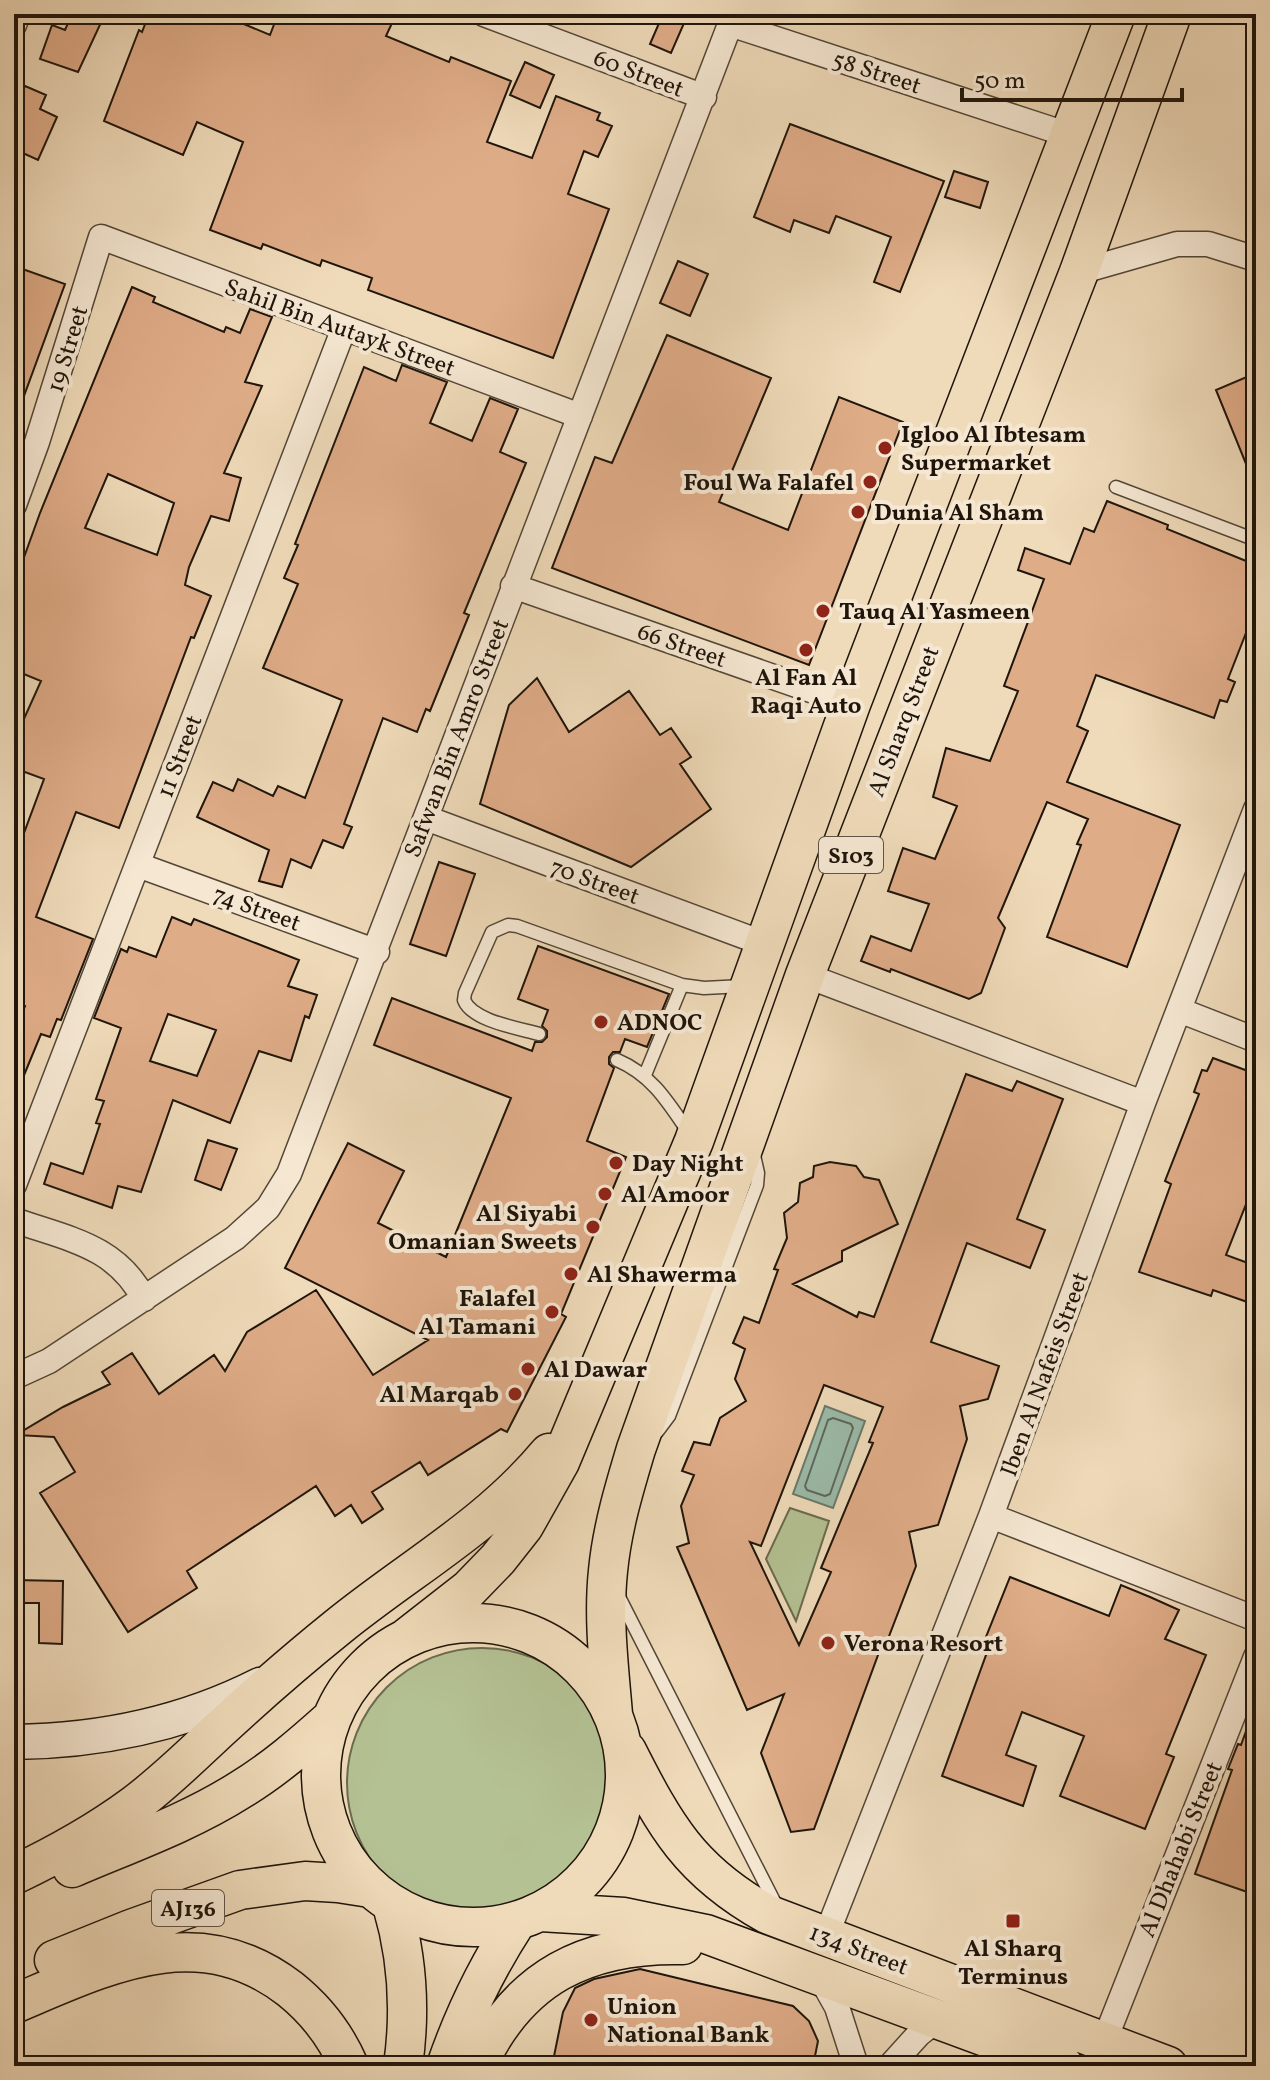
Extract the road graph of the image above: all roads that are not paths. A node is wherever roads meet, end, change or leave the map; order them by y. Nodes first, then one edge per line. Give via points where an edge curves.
1 (18, 14) edge
2 (484, 14) edge
3 (1116, 14) edge
4 (1172, 14) edge
5 (732, 19) edge
6 (14, 25) edge
7 (704, 97) junction
8 (1069, 135) junction
9 (1096, 226) junction
10 (101, 237) joint
11 (1256, 259) edge
12 (1079, 272) junction
13 (344, 328) junction
14 (580, 416) junction
15 (26, 440) edge
16 (1116, 487) dead end
17 (14, 505) edge
18 (1256, 540) edge
19 (513, 586) junction
20 (851, 704) junction
21 (1256, 809) edge
22 (426, 818) junction
23 (138, 865) junction
24 (765, 944) junction
25 (377, 952) junction
26 (805, 975) junction
27 (682, 985) junction
28 (750, 986) junction
29 (1179, 1010) junction
30 (539, 1034) dead end
31 (1256, 1040) edge
32 (617, 1060) dead end
33 (645, 1075) junction
34 (1143, 1103) junction
35 (694, 1141) junction
36 (14, 1185) edge
37 (14, 1220) edge
38 (144, 1299) junction
39 (14, 1377) edge
40 (586, 1403) junction
41 (991, 1516) junction
42 (608, 1574) junction
43 (1256, 1619) edge
44 (405, 1639) junction
45 (1256, 1657) edge
46 (278, 1675) junction
47 (331, 1719) junction
48 (617, 1727) junction
49 (14, 1742) edge
50 (14, 1875) edge
51 (14, 1894) edge
52 (381, 1897) junction
53 (529, 1916) junction
54 (784, 1920) junction
55 (826, 1936) junction
56 (746, 1947) junction
57 (819, 1975) junction
58 (14, 1976) edge
59 (14, 2004) edge
60 (938, 2019) junction
61 (1104, 2042) junction
62 (349, 2066) edge
63 (403, 2066) edge
64 (446, 2066) edge
65 (477, 2066) edge
66 (856, 2066) edge
67 (890, 2066) edge
68 (1064, 2066) edge
69 (1168, 2066) edge

1 - 6 street
2 - 7 street, 60 Street
3 - 8 main road, S103
4 - 9 main road, Al Sharq Street / S103
5 - 7 street, Safwan Bin Amro Street
5 - 8 street, 58 Street
7 - 14 street, Safwan Bin Amro Street
8 - 9 main road via 1061,219 1077,236
8 - 20 main road, S103
9 - 12 main road, Al Sharq Street / S103
10 - 13 street, Sahil Bin Autayk Street
10 - 15 street, 19 Street
11 - 12 street via 1208,244 1177,244
12 - 26 main road, Al Sharq Street / S103
13 - 14 street, Sahil Bin Autayk Street
13 - 23 street, 11 Street
14 - 19 street, Safwan Bin Amro Street
15 - 17 street, 19 Street
16 - 18 lane
19 - 20 street, 66 Street
19 - 22 street, Safwan Bin Amro Street
20 - 24 main road, S103
21 - 29 street, Iben Al Nafeis Street
22 - 24 street, 70 Street
22 - 25 street, Safwan Bin Amro Street
23 - 25 street, 74 Street
23 - 36 street, 11 Street
24 - 28 main road, S103
25 - 38 street, Safwan Bin Amro Street via 279,1192 244,1231
26 - 34 street
26 - 42 main road, Al Sharq Street / S103 via 636,1449 616,1517
27 - 28 lane
27 - 30 lane via 517,926 499,927 487,939 464,1000 478,1015
27 - 33 lane
28 - 35 main road, S103
29 - 31 street
29 - 34 street, Iben Al Nafeis Street
32 - 33 lane
33 - 35 lane
34 - 41 street, Iben Al Nafeis Street
35 - 40 main road, S103
37 - 38 street via 109,1256 124,1268
38 - 39 street, Safwan Bin Amro Street via 49,1361
40 - 44 main road, S103 via 524,1526 469,1589
40 - 46 main road via 505,1501
41 - 43 street
41 - 55 street, Iben Al Nafeis Street
42 - 48 main road, Al Sharq Street / S103 via 606,1625
42 - 54 lane
44 - 47 main road via 374,1659 349,1687
44 - 48 main road, 134 Street via 438,1627 473,1623 508,1627 542,1639 571,1658 595,1684
45 - 61 street, Al Dhahabi Street
46 - 49 main road via 168,1722 90,1738
46 - 50 main road via 135,1804 97,1831
47 - 51 main road via 271,1770 203,1811
47 - 52 main road via 321,1791 329,1828 346,1860
48 - 53 main road, Al Sharq Street via 626,1768 617,1826 587,1876
48 - 54 main road, 134 Street via 652,1802 682,1847 721,1885
52 - 53 main road, 134 Street via 440,1924 492,1926
52 - 58 main road, AJ136 via 338,1883 305,1881 240,1890
52 - 63 main road via 401,1936 408,1980
53 - 56 main road, 134 Street via 624,1917
53 - 64 main road via 473,1997
54 - 55 main road, 134 Street
55 - 61 main road, 134 Street
56 - 57 main road, 134 Street
56 - 65 main road via 646,1944 568,1966 514,2008
57 - 60 main road, 134 Street
57 - 66 street via 837,2007
59 - 62 main road via 142,1956 205,1953 276,1978 326,2026
60 - 67 street
60 - 68 main road, 134 Street
61 - 69 main road, 134 Street

